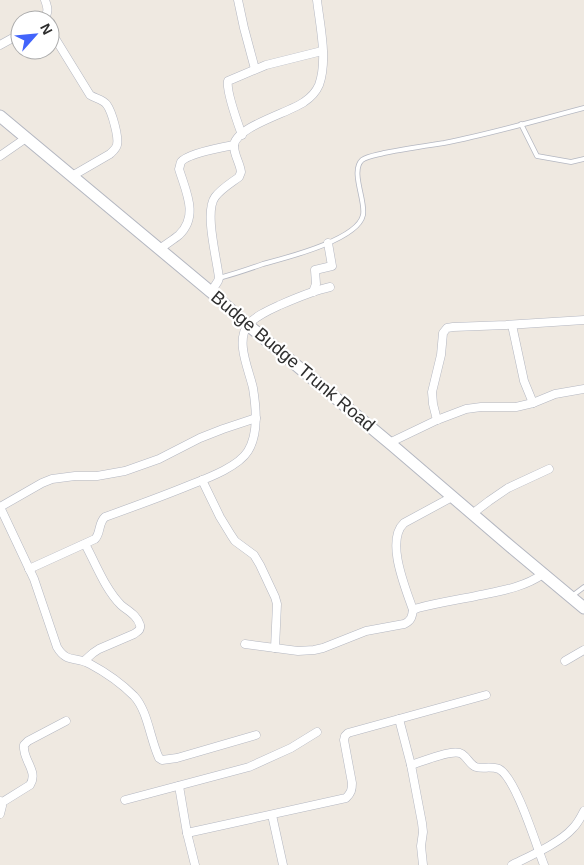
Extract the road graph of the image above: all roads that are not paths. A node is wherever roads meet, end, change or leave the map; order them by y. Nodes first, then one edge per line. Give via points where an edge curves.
1 (238, 0) edge
2 (317, 0) edge
3 (60, 46) edge
4 (322, 51) junction
5 (255, 69) junction
6 (584, 108) edge
7 (0, 116) edge
8 (521, 124) junction
9 (242, 135) junction
10 (26, 138) junction
11 (234, 145) junction
12 (0, 156) edge
13 (584, 159) edge
14 (72, 176) junction
15 (328, 243) junction
16 (160, 249) junction
17 (219, 278) junction
18 (330, 287) dead end
19 (212, 292) junction
20 (313, 292) junction
21 (584, 320) edge
22 (248, 325) junction
23 (512, 325) junction
24 (584, 389) edge
25 (533, 403) junction
26 (256, 418) junction
27 (437, 420) junction
28 (389, 443) junction
29 (550, 469) dead end
30 (202, 480) junction
31 (452, 497) junction
32 (0, 507) edge
33 (472, 514) junction
34 (85, 544) junction
35 (29, 569) junction
36 (542, 574) junction
37 (584, 587) edge
38 (571, 597) junction
39 (584, 608) edge
40 (413, 610) junction
41 (246, 644) dead end
42 (275, 648) junction
43 (584, 650) edge
44 (84, 661) junction
45 (564, 661) dead end
46 (486, 695) dead end
47 (399, 718) junction
48 (66, 721) dead end
49 (317, 732) dead end
50 (256, 735) dead end
51 (411, 765) junction
52 (179, 786) junction
53 (125, 800) dead end
54 (0, 802) edge
55 (584, 811) edge
56 (0, 814) edge
57 (272, 815) junction
58 (582, 822) edge
59 (187, 833) junction
60 (539, 852) junction
61 (195, 865) edge
62 (283, 865) edge
63 (423, 865) edge
64 (512, 865) edge
65 (544, 865) edge

1 - 5 street
2 - 4 street
3 - 14 street via 90,95 107,105 117,140 115,150
4 - 5 street
4 - 9 street via 319,86 312,96
5 - 9 street via 227,84
6 - 8 lane
7 - 10 main road, Budge Budge Trunk Road
8 - 13 lane via 537,156 571,162
8 - 15 lane via 362,160 357,173 363,216 356,227
9 - 11 street
10 - 12 street
10 - 14 main road, Budge Budge Trunk Road
11 - 16 street via 190,156 180,164 189,203 189,220 179,234
11 - 17 street via 241,172 214,199 211,208
14 - 16 main road, Budge Budge Trunk Road
15 - 17 lane
15 - 20 street via 332,266 314,270 316,284
16 - 19 main road, Budge Budge Trunk Road
17 - 19 street
18 - 20 street
19 - 22 main road, Budge Budge Trunk Road
20 - 22 street via 270,310
21 - 23 street
22 - 26 street via 242,347 253,388
22 - 28 main road, Budge Budge Trunk Road
23 - 25 street via 524,381
23 - 27 street via 453,327 443,333 432,392
24 - 25 street via 555,394
25 - 27 street via 516,407 481,407
26 - 30 street via 256,430 249,450 239,461
26 - 32 street via 125,471 52,479
27 - 28 street
28 - 31 main road, Budge Budge Trunk Road
29 - 33 street via 508,488
30 - 34 street via 105,517 98,536
30 - 42 street via 231,535 254,555 275,597
31 - 33 main road, Budge Budge Trunk Road
31 - 40 street via 400,526 398,562
32 - 35 street
33 - 36 main road, Budge Budge Trunk Road
34 - 35 street
34 - 44 street via 106,584 120,604 135,616 140,628
35 - 44 street via 57,648 66,657
36 - 38 main road, Budge Budge Trunk Road
36 - 40 street via 507,590
37 - 38 lane
38 - 39 main road, Budge Budge Trunk Road
40 - 42 street via 409,622 366,631 323,648 298,651
41 - 42 street
43 - 45 street
44 - 50 street via 116,681 139,702 156,752 162,760
46 - 47 street
47 - 51 street
47 - 57 street via 345,736 352,783 346,798
48 - 54 street via 24,745 33,781 30,786
49 - 52 street via 249,767
51 - 60 street via 457,752 478,768 500,770 516,791
51 - 63 street via 422,823
52 - 53 street
52 - 59 street
54 - 56 street
55 - 58 street
57 - 59 street
57 - 62 street
58 - 60 street
59 - 61 street
60 - 64 street
60 - 65 street

